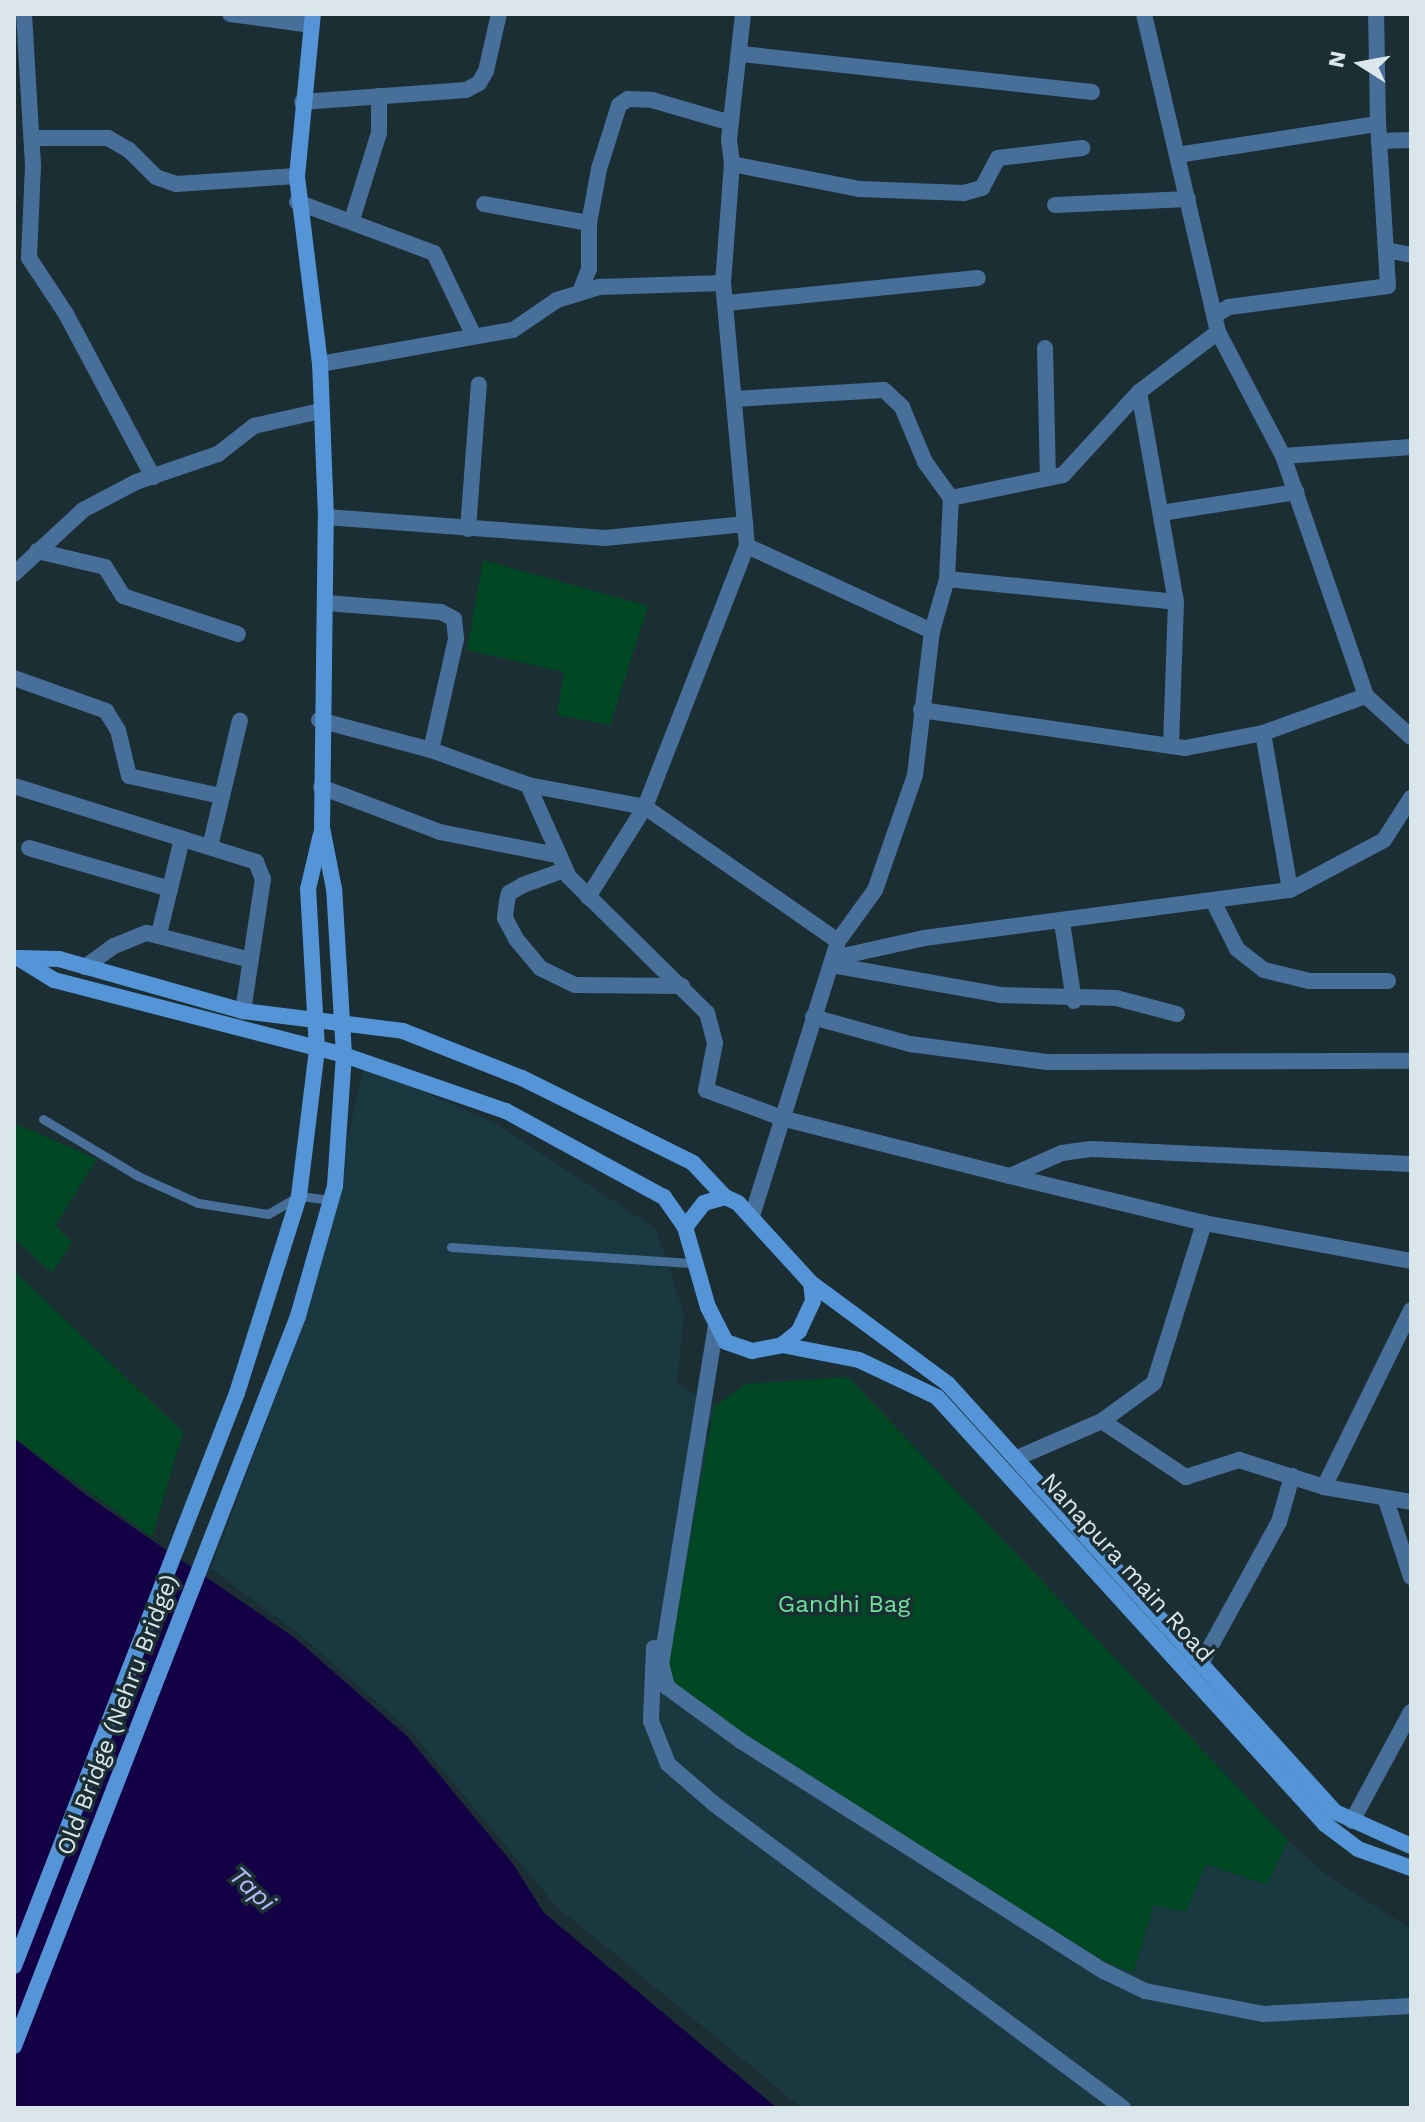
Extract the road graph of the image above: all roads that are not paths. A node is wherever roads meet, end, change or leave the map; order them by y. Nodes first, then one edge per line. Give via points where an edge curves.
1 (24, 14) edge
2 (230, 14) edge
3 (499, 14) edge
4 (743, 14) edge
5 (1144, 14) edge
6 (1376, 14) edge
7 (312, 20) edge
8 (742, 54) junction
9 (1092, 92) dead end
10 (379, 96) junction
11 (302, 102) junction
12 (731, 123) junction
13 (1379, 133) junction
14 (32, 138) junction
15 (1411, 140) edge
16 (1082, 148) dead end
17 (1177, 155) junction
18 (732, 164) junction
19 (297, 176) junction
20 (1188, 199) junction
21 (297, 202) junction
22 (484, 204) dead end
23 (1055, 205) dead end
24 (352, 220) junction
25 (589, 223) junction
26 (1386, 250) junction
27 (1411, 255) edge
28 (22, 256) edge
29 (978, 278) dead end
30 (723, 283) junction
31 (580, 292) junction
32 (727, 303) junction
33 (1217, 324) junction
34 (474, 336) junction
35 (1045, 348) dead end
36 (320, 364) junction
37 (479, 384) dead end
38 (1139, 392) junction
39 (735, 399) junction
40 (320, 411) junction
41 (1411, 447) edge
42 (1283, 456) junction
43 (153, 477) junction
44 (1048, 478) junction
45 (1296, 492) junction
46 (951, 498) junction
47 (1161, 513) junction
48 (326, 517) junction
49 (745, 524) junction
50 (468, 529) junction
51 (747, 546) junction
52 (26, 555) edge
53 (14, 574) edge
54 (947, 579) junction
55 (1176, 602) junction
56 (326, 603) junction
57 (932, 631) junction
58 (238, 634) dead end
59 (14, 678) edge
60 (1366, 696) junction
61 (921, 710) junction
62 (240, 720) dead end
63 (319, 720) junction
64 (1263, 733) junction
65 (1411, 737) edge
66 (1171, 746) junction
67 (431, 750) junction
68 (528, 785) junction
69 (14, 786) edge
70 (321, 787) junction
71 (221, 796) junction
72 (1411, 798) edge
73 (645, 807) junction
74 (322, 828) junction
75 (182, 839) junction
76 (210, 847) junction
77 (29, 848) dead end
78 (560, 863) junction
79 (170, 889) junction
80 (1290, 890) junction
81 (588, 897) junction
82 (1214, 903) junction
83 (1062, 922) junction
84 (159, 934) junction
85 (838, 941) junction
86 (16, 957) edge
87 (251, 960) junction
88 (833, 962) junction
89 (85, 967) junction
90 (1388, 981) dead end
91 (682, 986) junction
92 (1074, 1001) junction
93 (243, 1011) junction
94 (1177, 1014) dead end
95 (813, 1017) junction
96 (316, 1018) junction
97 (343, 1022) junction
98 (317, 1049) junction
99 (344, 1055) junction
100 (1411, 1061) edge
101 (43, 1119) dead end
102 (785, 1119) junction
103 (1411, 1164) edge
104 (1010, 1176) junction
105 (299, 1196) junction
106 (725, 1197) junction
107 (331, 1200) junction
108 (752, 1216) junction
109 (1204, 1223) junction
110 (685, 1227) junction
111 (451, 1247) dead end
112 (1411, 1261) edge
113 (694, 1263) junction
114 (811, 1283) junction
115 (708, 1307) junction
116 (1411, 1310) edge
117 (716, 1325) junction
118 (782, 1345) junction
119 (1102, 1421) junction
120 (1017, 1458) junction
121 (1292, 1476) junction
122 (1324, 1487) junction
123 (1386, 1500) junction
124 (1411, 1502) edge
125 (1411, 1577) edge
126 (1203, 1660) junction
127 (1411, 1712) edge
128 (1352, 1821) junction
129 (1411, 1846) edge
130 (1411, 1868) edge
131 (14, 1966) edge
132 (1411, 2006) edge
133 (14, 2046) edge
134 (1123, 2108) edge

1 - 14 street
2 - 7 street
3 - 10 street via 479,83 452,92
4 - 8 street
5 - 17 street
6 - 13 street
7 - 11 main road
8 - 9 street
8 - 12 street
10 - 11 street
10 - 24 street via 379,133
11 - 19 main road
12 - 18 street
12 - 25 street via 652,100 628,99 619,105
13 - 15 street
13 - 17 street
13 - 26 street
14 - 19 street via 108,138 156,177 176,184
14 - 28 street
16 - 18 street via 998,158 982,188 964,193 884,192
17 - 20 street
18 - 30 street
19 - 21 main road
20 - 23 street
20 - 33 street
21 - 24 street
21 - 36 main road
22 - 25 street
24 - 34 street via 434,253
25 - 31 street via 589,269
26 - 27 street
26 - 33 street via 1388,286 1229,307
28 - 43 street via 66,314
29 - 32 street
30 - 31 street via 618,284
30 - 32 street
31 - 34 street via 557,300 529,324
32 - 39 street
33 - 38 street
33 - 42 street
34 - 36 street
35 - 44 street
36 - 40 main road
37 - 50 street
38 - 44 street via 1073,468
38 - 47 street
39 - 46 street via 884,390 902,407 925,462
39 - 49 street
40 - 43 street via 254,426 218,454
40 - 48 main road
41 - 42 street
42 - 45 street
43 - 52 street via 83,510
44 - 46 street
45 - 47 street
45 - 60 street
46 - 54 street
47 - 55 street
48 - 50 street
48 - 56 main road
49 - 50 street via 605,538
49 - 51 street
51 - 57 street
51 - 73 street
52 - 53 street
52 - 58 street via 105,567 123,596
54 - 55 street
54 - 57 street
55 - 66 street
56 - 63 main road
56 - 67 street via 441,612 454,619 456,639
57 - 61 street
59 - 71 street via 106,711 118,730 129,776
60 - 64 street
60 - 65 street
61 - 66 street
61 - 85 street via 915,775 875,890
62 - 71 street
63 - 67 street
63 - 70 main road
64 - 66 street
64 - 80 street
67 - 68 street
68 - 73 street
68 - 78 street
69 - 75 street
70 - 74 main road
70 - 78 street via 440,832
71 - 76 street
72 - 80 street via 1384,840
73 - 81 street
73 - 85 street
74 - 96 main road, Old Bridge (Nehru Bridge) via 308,889
74 - 97 main road, Old Bridge (Nehru Bridge) via 334,889
75 - 76 street
75 - 79 street
76 - 87 street via 256,862 263,872
77 - 79 street
78 - 81 street
78 - 91 street via 507,901 505,918 540,968 575,985
79 - 84 street
80 - 82 street
81 - 91 street
82 - 83 street
82 - 90 street via 1237,949 1264,970 1309,981
83 - 88 street via 914,940
83 - 92 street
84 - 87 street
84 - 89 street via 114,946
85 - 88 street
86 - 89 main road, Nanapura main Road
86 - 98 main road via 54,980
87 - 93 street
88 - 92 street via 1000,995
88 - 95 street
89 - 93 main road, Nanapura main Road
91 - 102 street via 713,1028 706,1090
92 - 94 street via 1116,998
93 - 96 main road, Nanapura main Road
95 - 100 street via 910,1044 1047,1062
95 - 102 street
96 - 97 main road, Nanapura main Road
96 - 98 main road, Old Bridge (Nehru Bridge)
97 - 99 main road, Old Bridge (Nehru Bridge)
97 - 106 main road, Nanapura main Road via 403,1031 522,1078 693,1163
98 - 99 main road
98 - 105 main road, Old Bridge (Nehru Bridge)
99 - 107 main road, Old Bridge (Nehru Bridge)
99 - 110 main road via 506,1111 664,1197
101 - 105 lane via 138,1176 198,1203 268,1214
102 - 104 street
102 - 108 street
103 - 104 street via 1091,1149 1062,1153
104 - 109 street
105 - 107 lane
105 - 131 main road, Old Bridge (Nehru Bridge) via 237,1393
106 - 108 main road, Nanapura main Road
106 - 110 main road via 704,1203
107 - 133 main road, Old Bridge (Nehru Bridge) via 298,1316
108 - 114 main road, Nanapura main Road
109 - 112 street
109 - 119 street via 1154,1383
110 - 113 main road
111 - 113 lane
113 - 115 main road
114 - 118 main road via 809,1316
114 - 120 main road, Nanapura main Road via 948,1384
115 - 117 main road
115 - 134 street via 651,1669 657,1744 668,1764 713,1803
116 - 122 street
117 - 118 main road, Nanapura main Road via 737,1349
117 - 132 street via 661,1663 667,1687 754,1750 1104,1971 1145,1991 1263,2014
118 - 130 main road, Nanapura main Road via 859,1360 937,1397 1325,1824 1358,1849
119 - 120 street
119 - 121 street via 1186,1477 1239,1460
120 - 126 main road, Nanapura main Road
121 - 122 street
121 - 126 street via 1279,1522
122 - 123 street
123 - 124 street
123 - 125 street
126 - 128 main road, Nanapura main Road via 1335,1812
127 - 128 street
128 - 129 main road, Nanapura main Road

